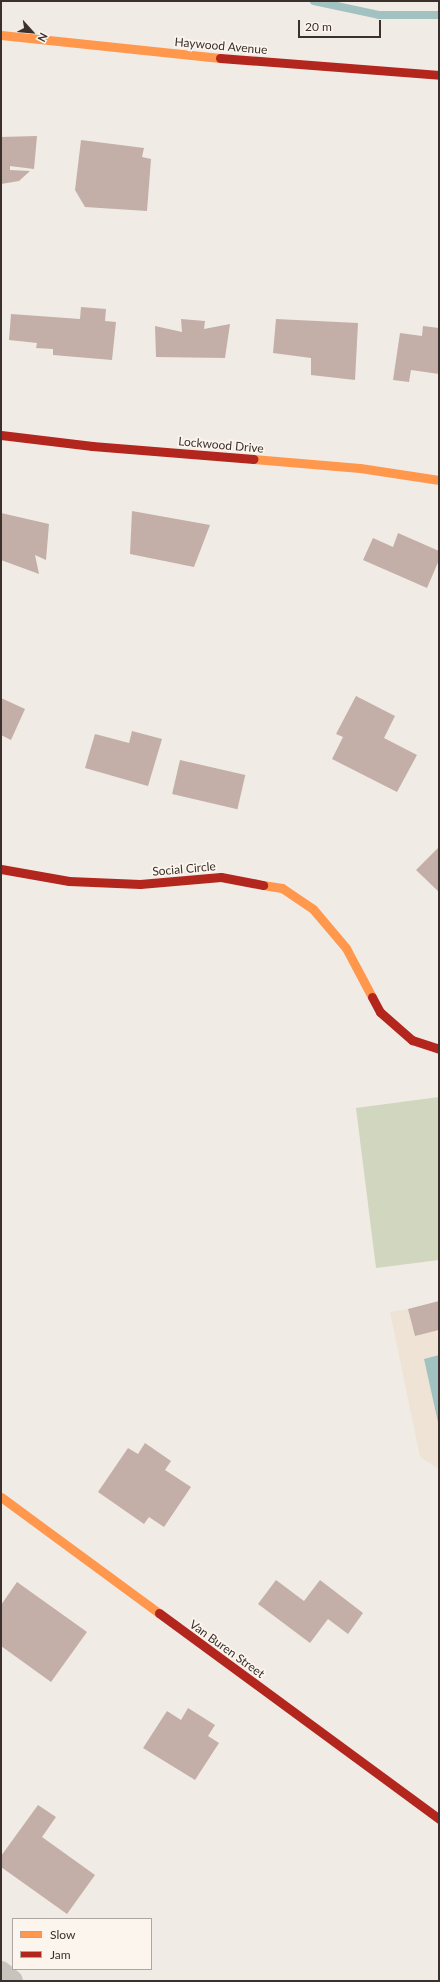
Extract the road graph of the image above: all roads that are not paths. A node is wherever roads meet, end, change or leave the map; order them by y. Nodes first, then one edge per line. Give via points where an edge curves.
1 (1, 35) edge
2 (439, 76) edge
3 (1, 435) edge
4 (439, 480) edge
5 (1, 869) edge
6 (439, 1049) edge
7 (1, 1497) edge
8 (439, 1819) edge
9 (1, 1972) edge
10 (12, 1981) edge

1 - 2 street, Haywood Avenue via 190,56
3 - 4 street, Lockwood Drive via 92,446 360,468
5 - 6 street, Social Circle via 69,881 140,884 221,877 282,888 314,909 346,948 380,1012 412,1040
7 - 8 street, Van Buren Street
9 - 10 street

